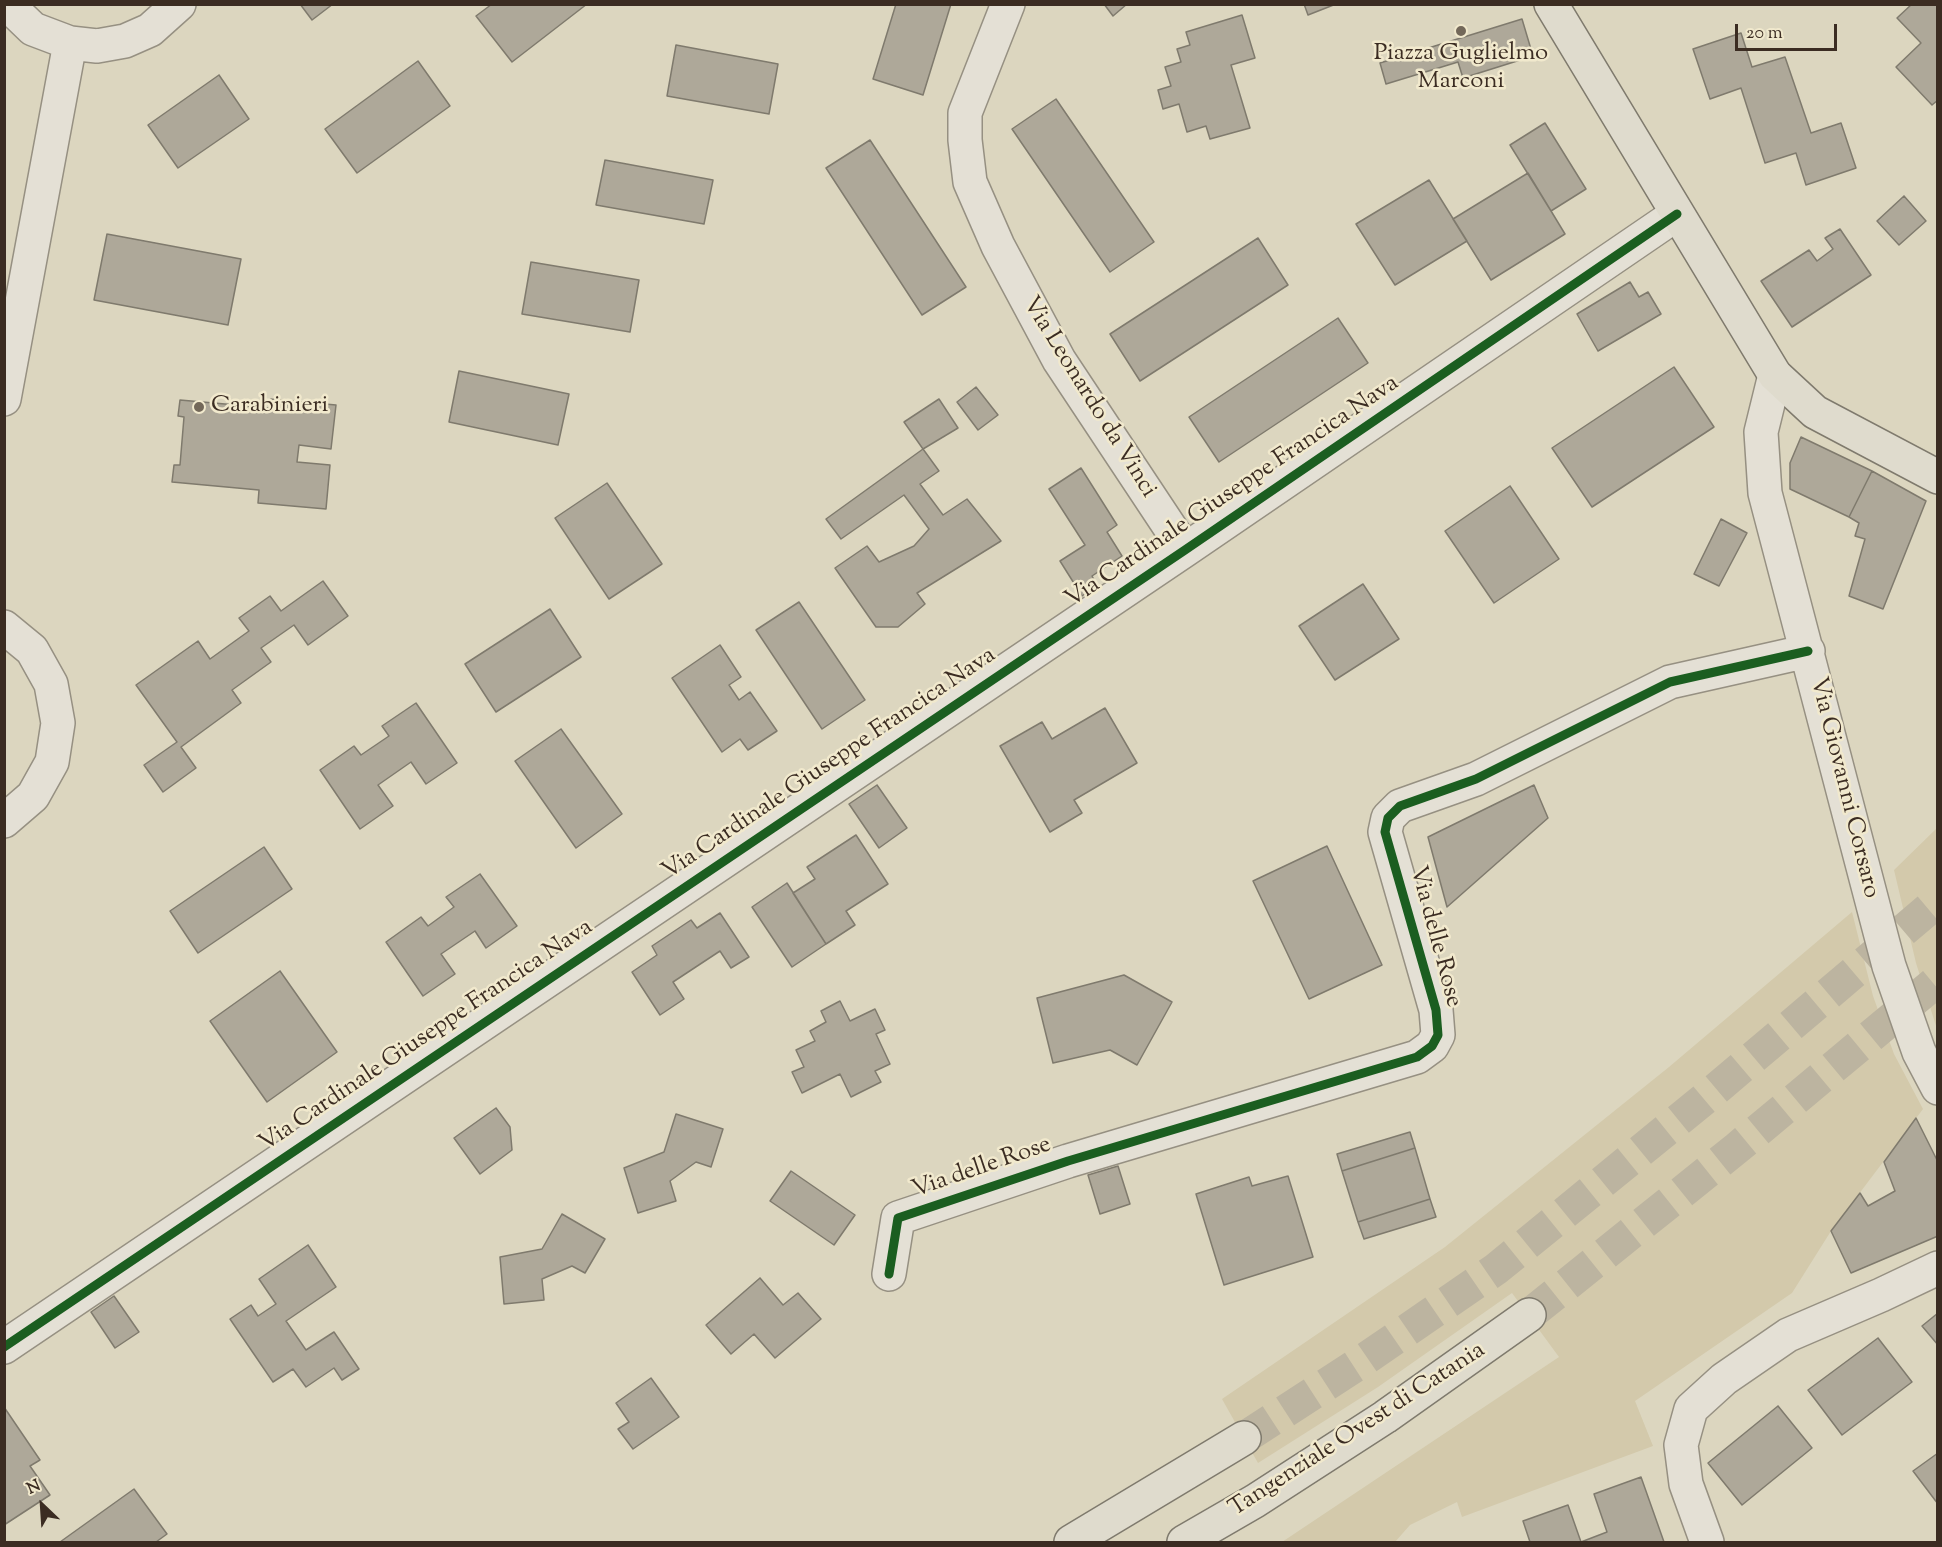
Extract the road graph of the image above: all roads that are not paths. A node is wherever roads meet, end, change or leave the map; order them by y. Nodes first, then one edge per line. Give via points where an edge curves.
1 (7, 4) edge
2 (179, 4) edge
3 (1008, 4) edge
4 (1551, 4) edge
5 (70, 43) junction
6 (1677, 214) junction
7 (1774, 375) junction
8 (4, 399) edge
9 (1938, 477) edge
10 (1185, 550) junction
11 (4, 627) edge
12 (1808, 651) junction
13 (4, 821) edge
14 (1938, 1088) edge
15 (1938, 1268) edge
16 (889, 1275) dead end
17 (1529, 1316) tunnel mouth
18 (4, 1347) edge
19 (1244, 1438) tunnel mouth
20 (1071, 1542) edge
21 (1184, 1542) edge
22 (1707, 1542) edge

1 - 5 street via 33,29
2 - 5 street via 150,30 125,41 97,46
3 - 10 street, Via Leonardo da Vinci via 965,113 970,182 998,246 1059,360
4 - 6 main road
5 - 8 street
6 - 7 main road
6 - 10 street, Via Cardinale Giuseppe Francica Nava
7 - 9 main road via 1815,412
7 - 12 street, Via Giovanni Corsaro via 1761,432 1765,493
10 - 18 street, Via Cardinale Giuseppe Francica Nava
11 - 13 street via 32,650 51,684 58,723 52,762 33,796
12 - 14 street, Via Giovanni Corsaro via 1888,966 1919,1052
12 - 16 street, Via delle Rose via 1670,682 1476,779 1400,806 1388,818 1385,832 1436,1010 1438,1035 1432,1046 1417,1057 1068,1161 898,1218
15 - 22 street via 1788,1335 1724,1379 1691,1409 1681,1444 1686,1484
17 - 21 main road, Tangenziale Ovest di Catania via 1385,1417
19 - 20 main road

